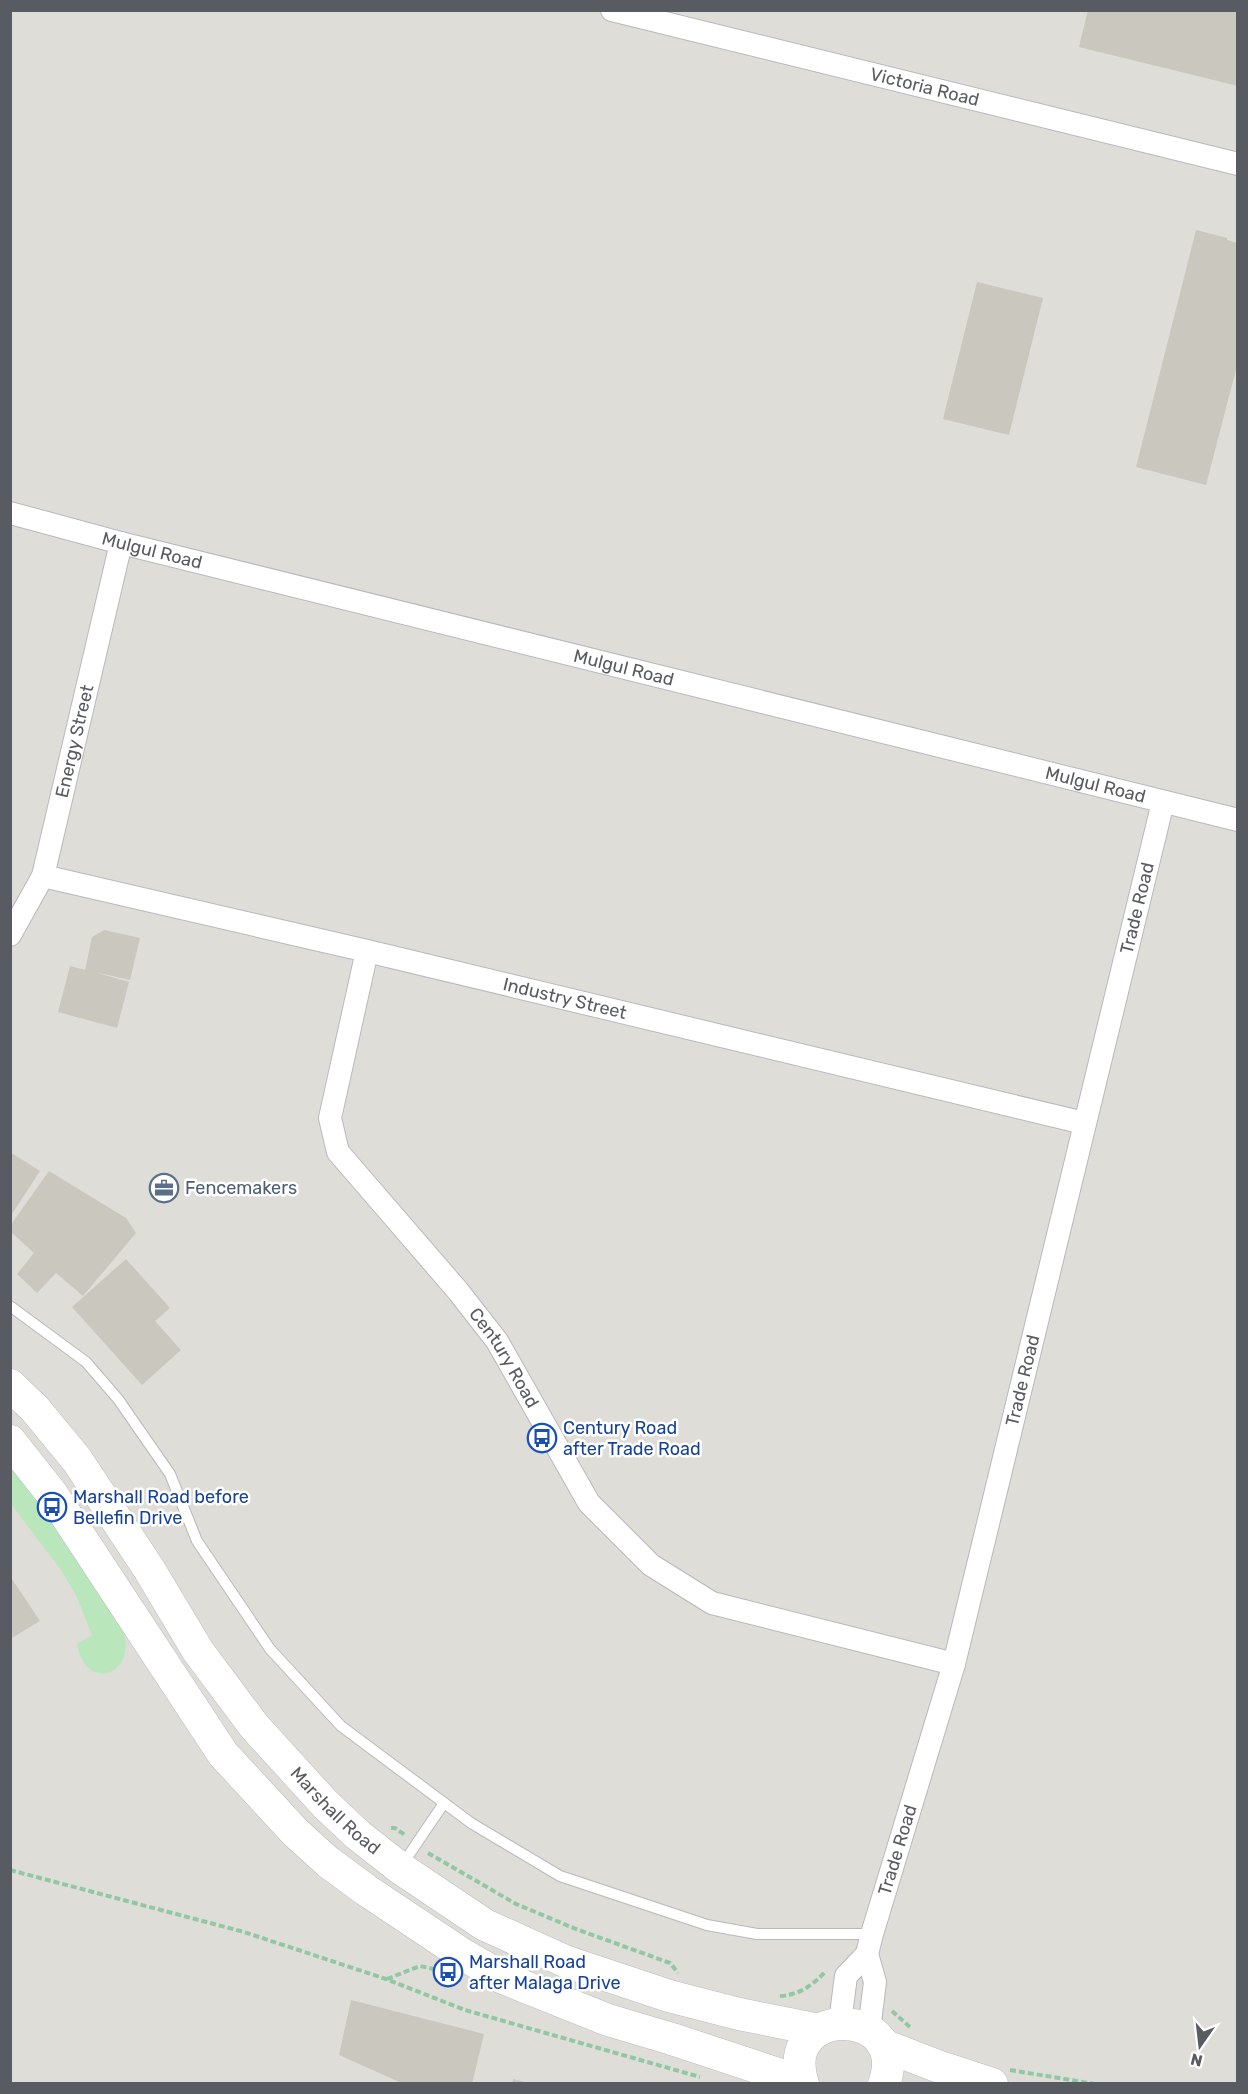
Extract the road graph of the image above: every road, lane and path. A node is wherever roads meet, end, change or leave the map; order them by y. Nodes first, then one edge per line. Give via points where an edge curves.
1 (612, 10) edge
2 (1238, 164) edge
3 (10, 513) edge
4 (121, 543) junction
5 (1163, 802) junction
6 (1238, 820) edge
7 (43, 876) junction
8 (10, 935) edge
9 (367, 951) junction
10 (1084, 1123) junction
11 (10, 1306) edge
12 (10, 1385) edge
13 (10, 1441) edge
14 (194, 1643) junction
15 (161, 1661) junction
16 (954, 1664) junction
17 (444, 1803) junction
18 (384, 1829) dead end
19 (408, 1856) junction
20 (10, 1870) edge
21 (870, 1944) junction
22 (448, 1972) dead end
23 (846, 1976) junction
24 (386, 1979) junction
25 (683, 1979) dead end
26 (875, 1982) junction
27 (774, 1996) dead end
28 (853, 2032) junction
29 (920, 2034) dead end
30 (1000, 2077) edge
31 (711, 2080) dead end
32 (803, 2083) edge
33 (885, 2084) edge
34 (1095, 2084) edge

1 - 2 street, Victoria Road
3 - 4 street, Mulgul Road
4 - 5 street, Mulgul Road
4 - 7 street, Energy Street
5 - 6 street, Mulgul Road
5 - 10 street, Trade Road
7 - 8 street, Energy Street
7 - 9 street, Industry Street
9 - 10 street, Industry Street
9 - 16 street, Century Road via 330,1118 338,1152 497,1341 589,1503 651,1565 712,1604
10 - 16 street, Trade Road
11 - 17 lane via 86,1362 118,1399 170,1474 197,1541 270,1649 341,1726
12 - 14 main road, Marshall Road via 77,1460
13 - 15 main road via 52,1494
14 - 15 main road
14 - 19 main road, Marshall Road via 254,1726 324,1804 358,1836
15 - 32 main road via 223,1754 295,1832 366,1890 462,1954 503,1978 552,1999
16 - 21 street, Trade Road
17 - 19 lane
17 - 21 lane via 560,1876 707,1925 757,1934
18 - 19 path via 395,1828
19 - 25 path via 576,1929 670,1963
19 - 28 main road, Marshall Road via 485,1925 567,1962 669,1996 739,2014
20 - 24 path via 244,1932
21 - 23 street, Trade Road
21 - 26 street
22 - 24 path via 420,1966
23 - 27 path via 831,1966 816,1982 794,1995
23 - 28 street
24 - 31 path via 465,2010
26 - 28 street
26 - 29 path via 885,2003 904,2024
28 - 30 main road, Marshall Road via 937,2066
28 - 32 main road via 810,2038 800,2059
28 - 33 main road via 888,2066
30 - 34 path

